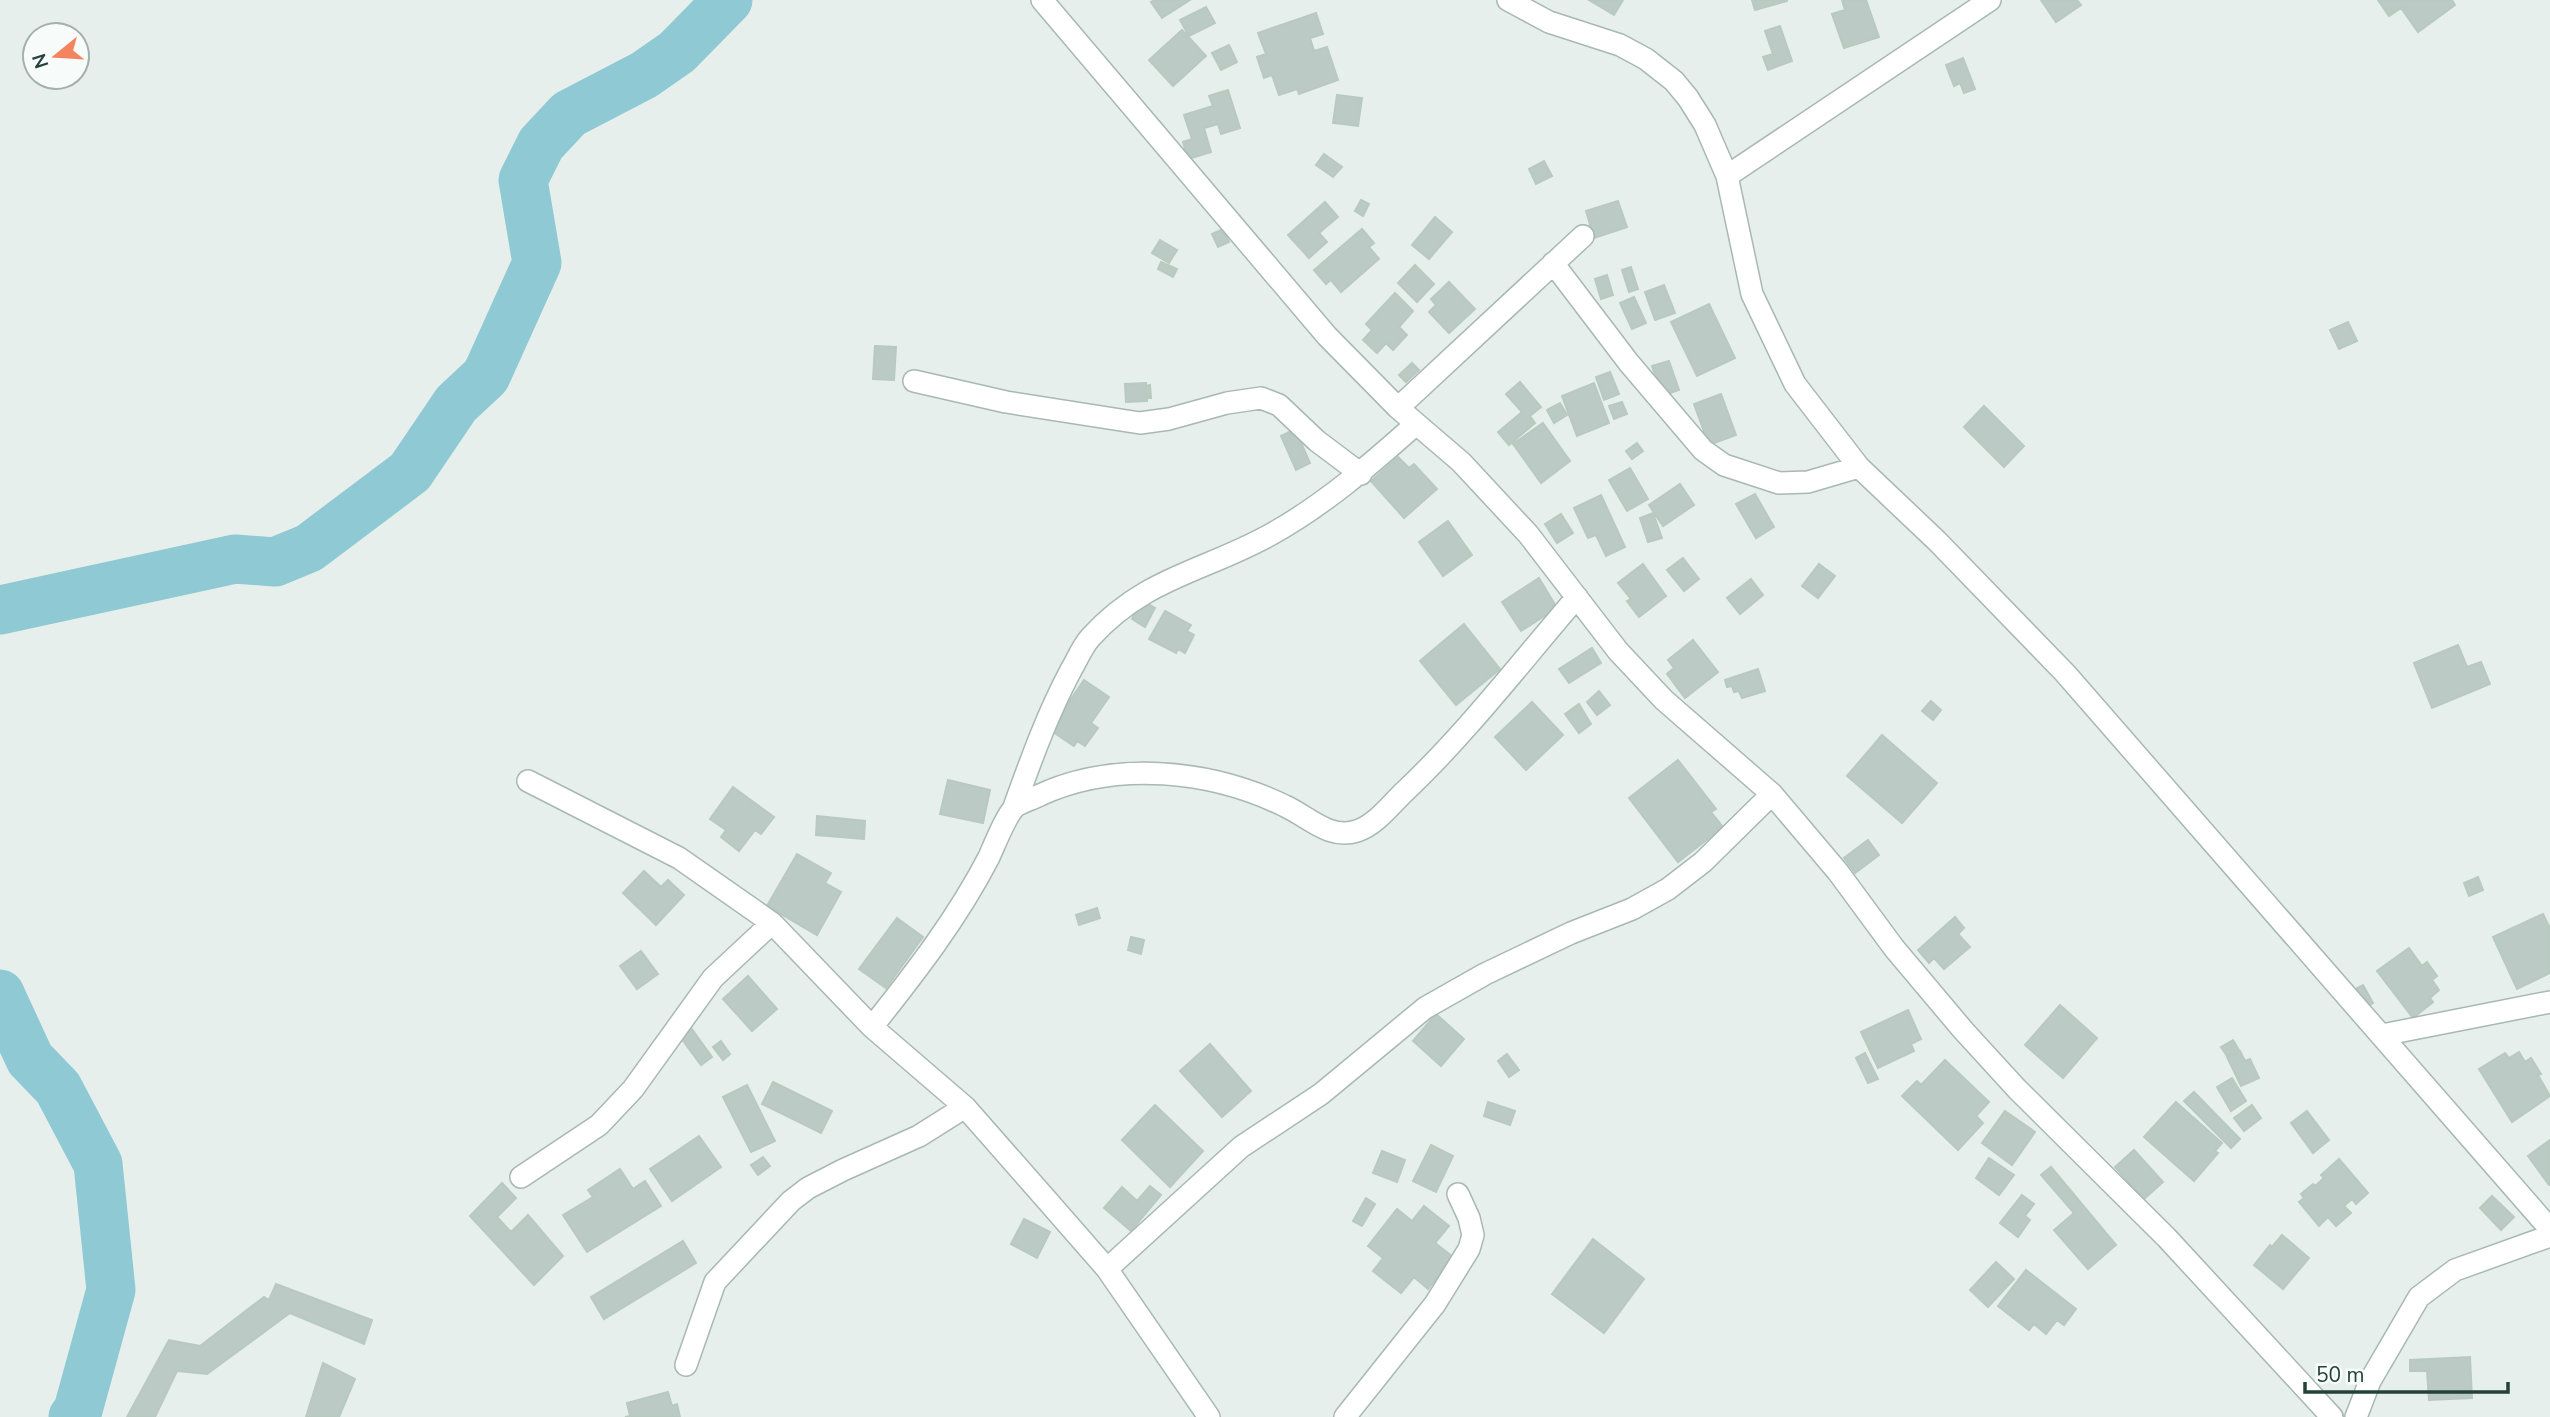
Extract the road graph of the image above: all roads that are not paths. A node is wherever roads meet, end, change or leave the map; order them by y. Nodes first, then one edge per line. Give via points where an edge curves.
1 (1042, 0) edge
2 (1508, 0) edge
3 (1990, 0) edge
4 (1727, 176) junction
5 (1583, 236) dead end
6 (1553, 263) junction
7 (914, 381) dead end
8 (1398, 408) junction
9 (1416, 424) junction
10 (1859, 467) junction
11 (1361, 474) junction
12 (1577, 597) junction
13 (528, 781) dead end
14 (1772, 794) junction
15 (1014, 807) junction
16 (772, 923) junction
17 (2550, 1002) edge
18 (872, 1027) junction
19 (2382, 1035) junction
20 (965, 1107) junction
21 (521, 1177) dead end
22 (1458, 1194) dead end
23 (2550, 1229) edge
24 (2550, 1236) edge
25 (1107, 1269) junction
26 (686, 1365) dead end
27 (1209, 1417) edge
28 (1345, 1417) edge
29 (2332, 1417) edge
30 (2356, 1417) edge

1 - 8 street via 1327,336
2 - 4 street via 1549,22 1620,45 1674,81 1706,125
3 - 4 street
4 - 10 street via 1752,294 1795,384
5 - 6 street
6 - 8 street
6 - 10 street via 1629,363 1703,450 1724,465 1779,483 1808,482
7 - 11 street via 1006,402 1139,423 1261,398 1279,405
8 - 9 street
9 - 11 street
9 - 12 street via 1461,462 1528,534
10 - 19 street via 2065,673
11 - 15 street via 1267,536 1148,590 1088,640 1044,724
12 - 14 street via 1618,651 1664,700
12 - 15 street via 1418,780 1360,830 1333,832 1285,806 1229,785 1164,773 1093,779 1058,787
13 - 16 street via 679,858
14 - 25 street via 1703,862 1668,889 1485,974 1425,1008 1321,1094 1233,1154
14 - 29 street via 1981,1050 2167,1238
15 - 18 street via 975,885
16 - 18 street
16 - 21 street via 713,978 633,1089 599,1125
17 - 19 street
18 - 20 street
19 - 23 street
20 - 25 street
20 - 26 street via 919,1136 808,1188 791,1202 715,1282
22 - 28 street via 1474,1235 1469,1249 1435,1304
24 - 30 street via 2455,1270 2419,1297 2370,1381
25 - 27 street

